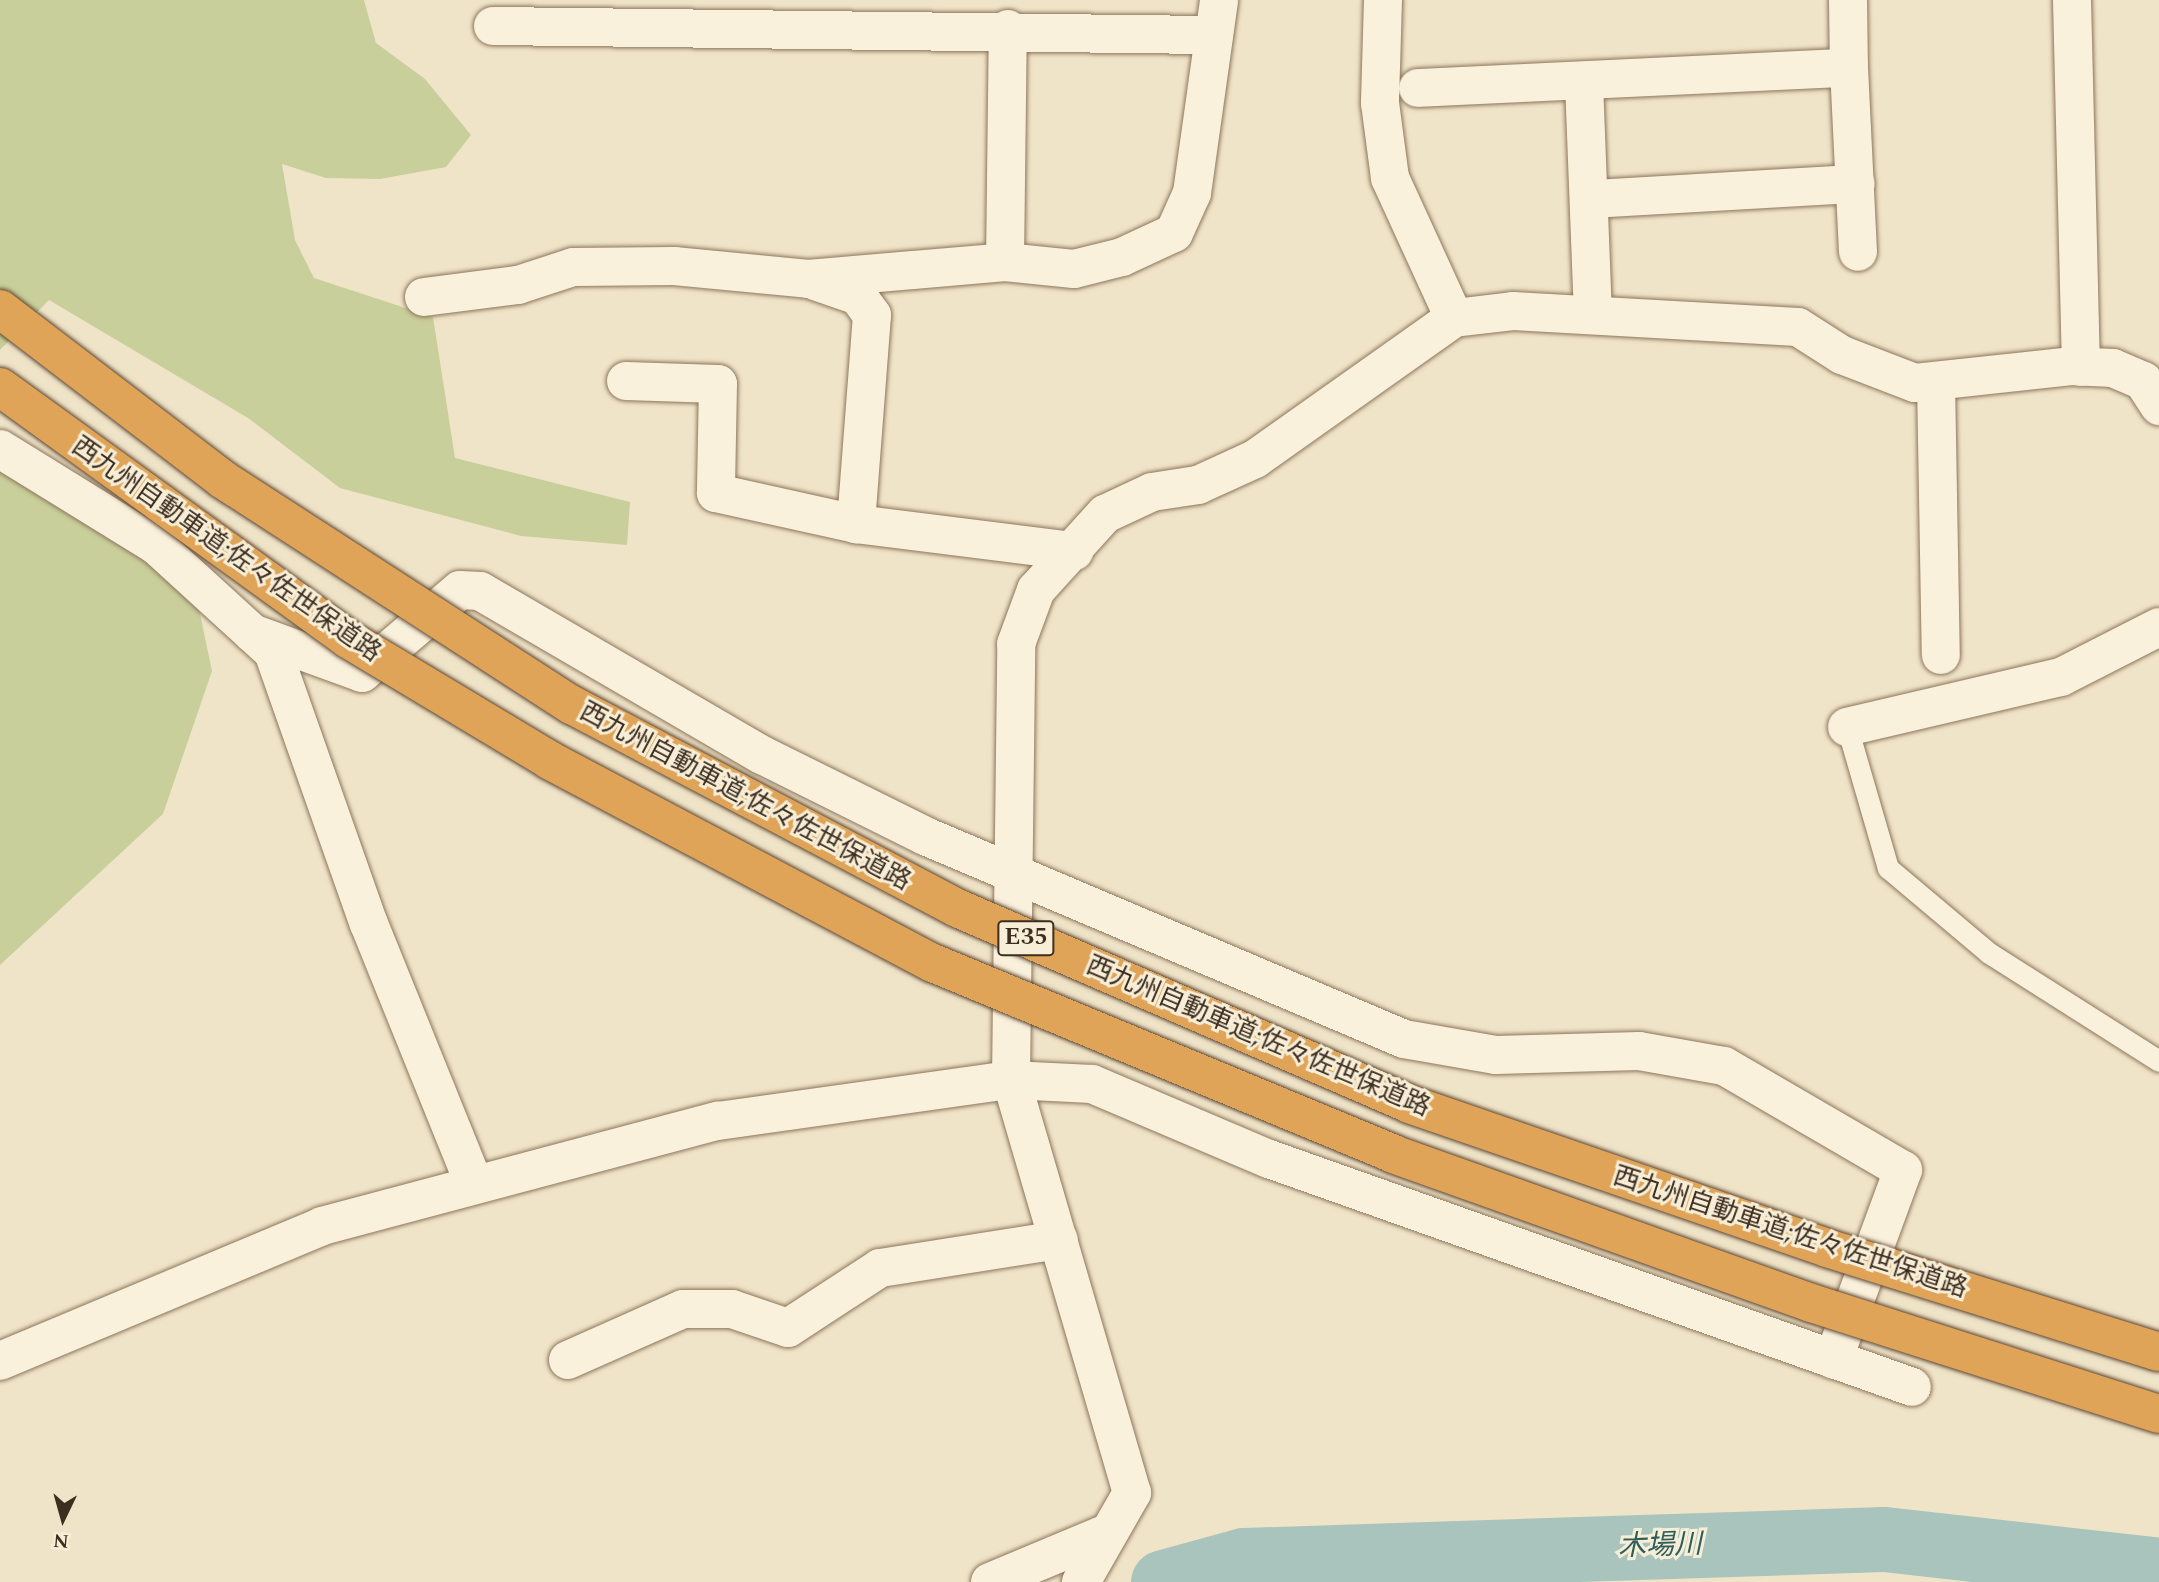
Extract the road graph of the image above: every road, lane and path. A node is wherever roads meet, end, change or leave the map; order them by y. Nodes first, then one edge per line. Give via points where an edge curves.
1 (1383, 0) edge
2 (1848, 0) edge
3 (2072, 0) edge
4 (1217, 17) edge
5 (493, 26) dead end
6 (1008, 29) junction
7 (1849, 68) junction
8 (1584, 82) junction
9 (1418, 88) dead end
10 (1856, 184) junction
11 (1592, 199) junction
12 (1858, 252) dead end
13 (1004, 261) junction
14 (808, 279) junction
15 (424, 297) dead end
16 (0, 310) edge
17 (1593, 314) junction
18 (1454, 318) junction
19 (2081, 367) junction
20 (626, 381) dead end
21 (1936, 381) junction
22 (0, 387) edge
23 (2159, 406) edge
24 (0, 449) edge
25 (856, 524) junction
26 (1074, 551) junction
27 (2159, 627) edge
28 (252, 633) junction
29 (1941, 654) dead end
30 (1847, 727) joint
31 (1016, 872) junction
32 (2159, 1061) edge
33 (1011, 1080) junction
34 (474, 1184) junction
35 (1059, 1240) junction
36 (2159, 1352) edge
37 (568, 1360) dead end
38 (1833, 1360) junction
39 (0, 1361) edge
40 (1912, 1387) dead end
41 (2159, 1414) edge
42 (1107, 1533) junction
43 (1081, 1579) edge
44 (990, 1582) edge

1 - 18 street via 1380,103 1390,178
2 - 7 street
3 - 19 street
4 - 6 street
4 - 13 street via 1192,193 1174,233 1122,257 1073,269
5 - 6 street
6 - 13 street
7 - 8 street
7 - 10 street
8 - 9 street
8 - 11 street
10 - 11 street
10 - 12 street
11 - 17 street
13 - 14 street
14 - 15 street via 674,266 573,267 518,285
14 - 25 street via 858,296 872,315
16 - 36 highway, 西九州自動車道;佐々佐世保道路 / E35, bridge via 222,479 572,705 957,908 1409,1104 1827,1248
17 - 18 street via 1513,311
17 - 21 street via 1798,327 1885,376
18 - 26 street via 1255,459 1198,485 1152,492 1105,514
19 - 21 street
19 - 23 street via 2113,368 2143,381
20 - 25 street via 718,384 716,493
21 - 29 street
22 - 41 highway, 西九州自動車道;佐々佐世保道路 / E35, bridge via 348,639 549,760 933,963 1127,1048 1393,1154 1811,1303
24 - 28 street via 157,546
25 - 26 street
26 - 31 street via 1036,590 1016,644
27 - 30 street via 2061,677
28 - 31 street via 362,673 460,590 480,591 762,755 925,836
28 - 34 street via 273,652 369,924
30 - 32 lane via 1888,869 1989,953
31 - 33 street
31 - 38 street via 1404,1039 1496,1055 1639,1051 1724,1066 1903,1170
33 - 34 street via 718,1121
33 - 35 street
33 - 38 street via 1092,1084 1269,1159
34 - 39 street via 321,1226
35 - 37 street via 880,1268 788,1328 732,1308 683,1309
35 - 42 street via 1132,1493
38 - 40 street
42 - 43 street
42 - 44 street

